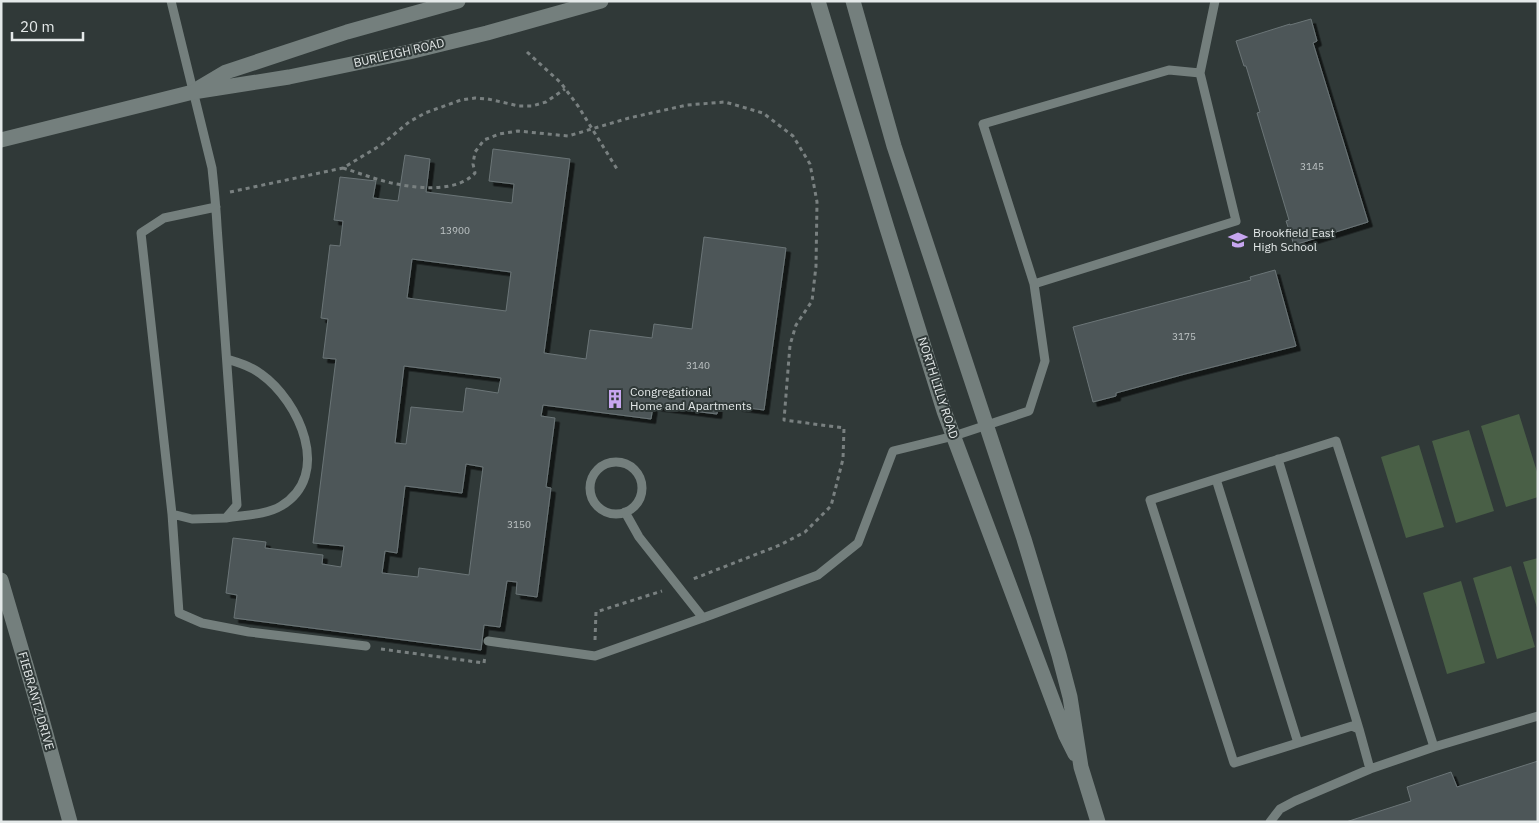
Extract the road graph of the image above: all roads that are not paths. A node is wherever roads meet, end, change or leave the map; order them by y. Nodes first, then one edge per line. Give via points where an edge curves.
1 (171, 1) edge
2 (458, 1) edge
3 (601, 1) edge
4 (853, 1) edge
5 (1215, 1) edge
6 (818, 4) edge
7 (1200, 73) junction
8 (194, 92) junction
9 (1, 140) edge
10 (216, 207) junction
11 (1034, 284) junction
12 (227, 359) junction
13 (986, 425) junction
14 (954, 436) junction
15 (1278, 459) junction
16 (1216, 479) junction
17 (625, 512) junction
18 (172, 514) junction
19 (226, 518) junction
20 (1, 580) edge
21 (703, 618) junction
22 (488, 641) road end
23 (366, 646) road end
24 (1538, 716) edge
25 (1358, 729) junction
26 (1298, 743) junction
27 (1434, 747) junction
28 (1081, 767) junction
29 (1370, 769) junction
30 (70, 822) edge
31 (1098, 822) edge
32 (1270, 822) edge

1 - 8 lane
2 - 8 street, BURLEIGH ROAD via 347,32 226,72
3 - 8 street, BURLEIGH ROAD via 409,52 289,78
4 - 13 street, NORTH LILLY ROAD via 894,146
5 - 7 lane
6 - 14 street, NORTH LILLY ROAD
7 - 11 lane via 1236,220
7 - 11 lane via 1169,70 983,124
8 - 9 street, BURLEIGH ROAD
8 - 10 lane via 212,168
10 - 12 lane
10 - 18 lane via 164,218 141,233
11 - 13 lane via 1045,361 1029,411
12 - 19 lane via 237,505
12 - 19 lane via 252,367 270,381 294,411 305,439 307,456 304,480 289,501 271,511
13 - 14 lane
13 - 28 street, NORTH LILLY ROAD via 1059,655 1070,697
14 - 21 lane via 893,451 858,543 818,575
14 - 28 street, NORTH LILLY ROAD via 1066,736
15 - 16 lane
15 - 25 lane
15 - 27 lane via 1336,441
16 - 26 lane
16 - 26 lane via 1150,500 1234,763
17 - 17 lane via 638,501 642,486 636,470 621,462 613,462 598,470 593,477 591,494 600,508 608,512
17 - 21 lane via 639,538
18 - 19 lane via 192,519
18 - 23 lane via 179,613 202,623 249,632
20 - 30 street, FIEBRANTZ DRIVE
21 - 22 lane via 594,656
24 - 27 lane
25 - 26 lane via 1352,726
25 - 29 lane
27 - 29 lane
28 - 31 street, NORTH LILLY ROAD
29 - 32 lane via 1295,801 1280,809

